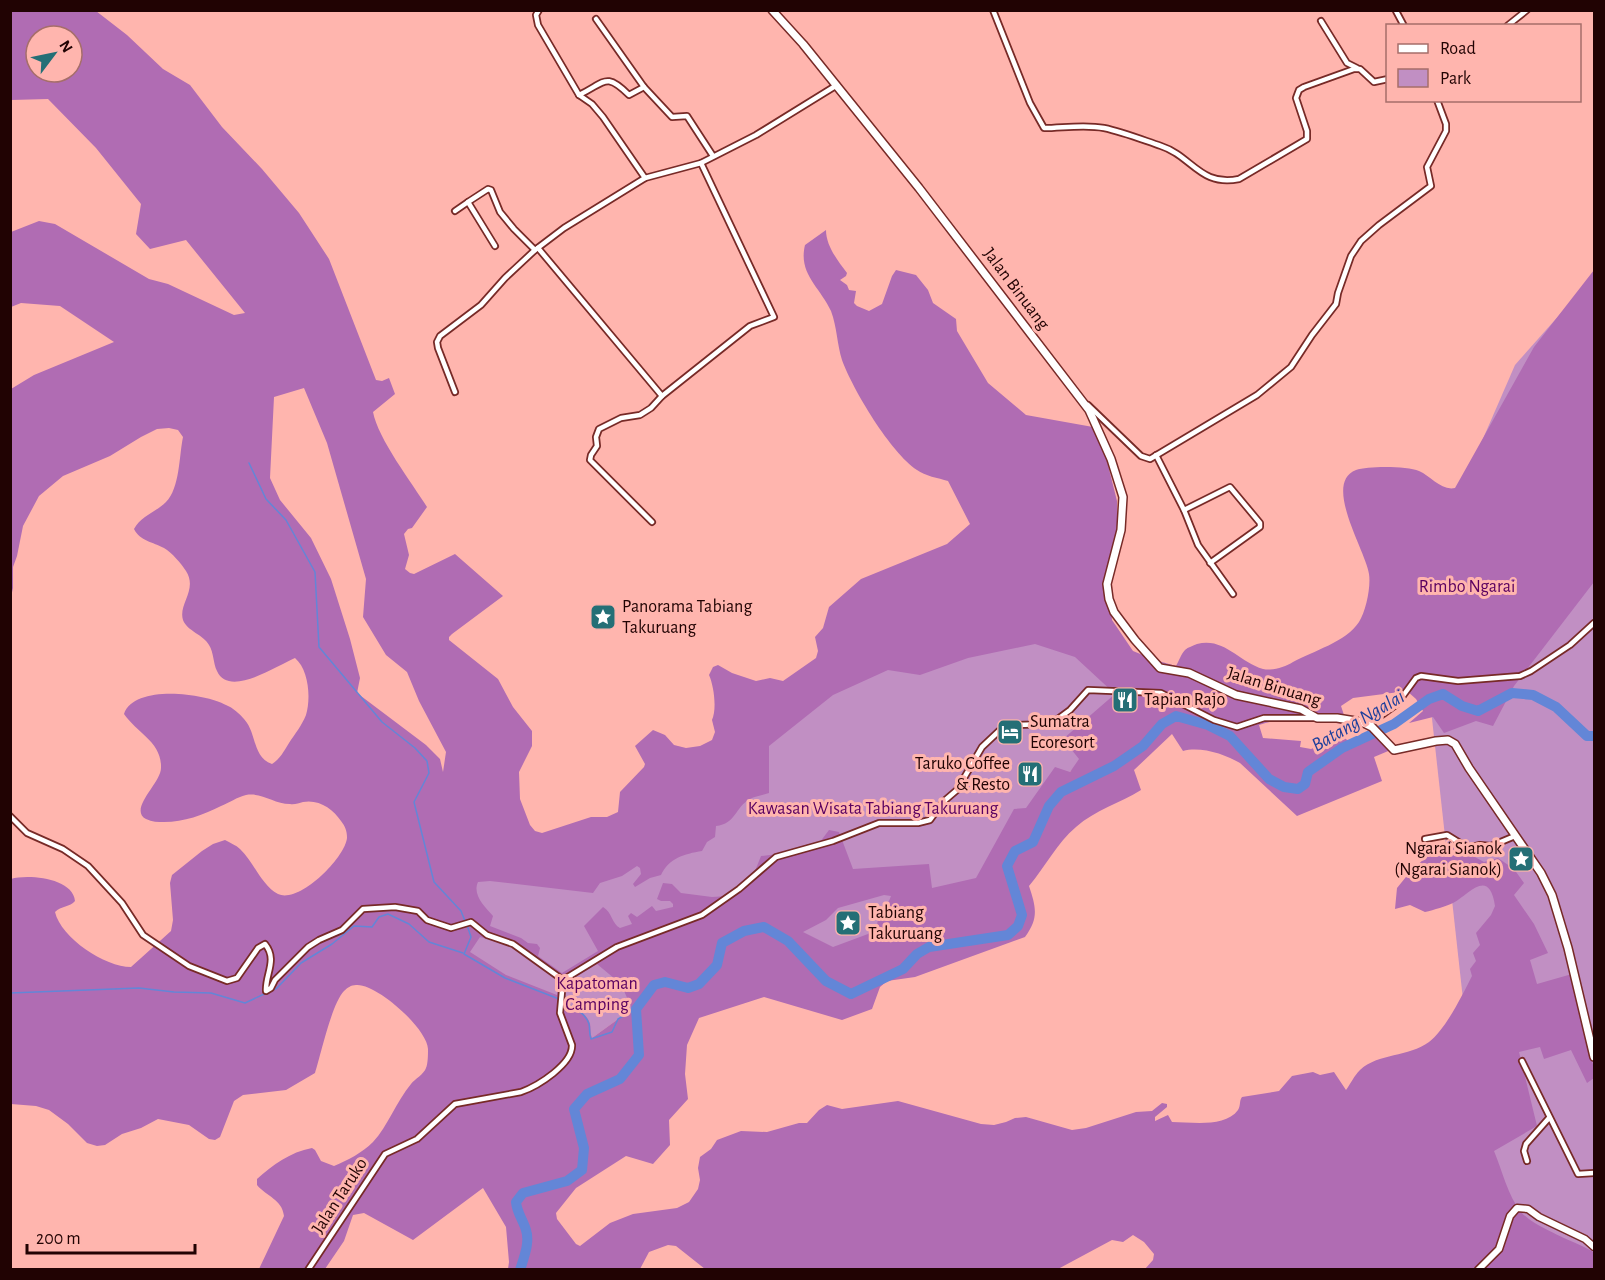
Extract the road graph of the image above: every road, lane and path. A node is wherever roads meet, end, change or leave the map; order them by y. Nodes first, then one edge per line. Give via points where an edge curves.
1 (539, 10) edge
2 (772, 10) edge
3 (993, 10) edge
4 (1527, 10) edge
5 (596, 19) dead end
6 (1322, 21) dead end
7 (1510, 24) edge
8 (1360, 69) junction
9 (1386, 79) edge
10 (837, 85) junction
11 (644, 87) junction
12 (579, 95) junction
13 (1438, 102) edge
14 (713, 156) junction
15 (701, 163) junction
16 (645, 178) junction
17 (468, 202) junction
18 (455, 211) dead end
19 (495, 246) dead end
20 (537, 249) junction
21 (455, 392) dead end
22 (662, 396) junction
23 (1081, 398) junction
24 (1156, 455) junction
25 (1184, 510) junction
26 (651, 522) dead end
27 (1210, 563) junction
28 (1233, 594) dead end
29 (1594, 623) edge
30 (1317, 718) junction
31 (1370, 726) junction
32 (10, 816) edge
33 (1515, 836) junction
34 (1425, 839) dead end
35 (563, 980) junction
36 (1594, 1057) edge
37 (1522, 1061) dead end
38 (1549, 1118) junction
39 (1527, 1161) dead end
40 (1594, 1173) edge
41 (1594, 1247) edge
42 (308, 1269) edge
43 (1478, 1269) edge

1 - 12 street via 538,25
2 - 10 main road, Jalan Binuang
3 - 8 street via 1044,128 1104,128 1165,147 1198,171 1226,182 1248,175 1307,139 1296,104 1299,90
4 - 7 street
5 - 11 street
6 - 8 street via 1347,63
8 - 9 street via 1374,82
10 - 14 street via 756,135
10 - 23 main road, Jalan Binuang
11 - 12 street via 629,95 618,83 604,81
11 - 14 street via 668,115 687,116
12 - 16 street via 603,117
13 - 24 street via 1446,131 1427,167 1431,186 1361,241 1351,256 1336,304 1291,367 1257,395
14 - 15 street
15 - 16 street
15 - 22 street via 774,317 750,326
16 - 20 street
17 - 18 street
17 - 19 street
17 - 20 street via 491,190 500,212
20 - 21 street via 489,298 440,336 438,348
20 - 22 street
22 - 26 street via 639,415 621,417 599,429 590,460
23 - 24 street via 1141,456 1150,459
23 - 30 main road, Jalan Binuang via 1111,459 1123,497 1121,530 1107,584 1114,612 1160,668 1189,673 1236,694 1301,709
24 - 25 street
25 - 27 street
25 - 27 street via 1230,488 1260,523 1253,534
27 - 28 street
29 - 31 street via 1559,653 1520,676 1458,681 1421,675 1400,701
30 - 31 main road, Jalan Binuang via 1353,719
30 - 35 street via 1264,718 1237,727 1214,720 1161,693 1088,690 1052,724 1013,725 994,735 982,747 957,790 930,820 879,823 833,841 776,856 702,915 617,947
31 - 33 main road via 1394,750 1436,741 1455,744
32 - 35 street via 27,833 63,849 88,866 122,903 143,935 189,966 227,981 237,978 258,948 265,945 272,967 267,991 308,947 342,930 363,909 395,907 417,911 427,920 451,928 471,922 487,935 513,944
33 - 34 street via 1491,846 1468,848 1447,835
33 - 36 main road via 1552,895
35 - 42 street, Jalan Taruko via 561,1018 572,1045 566,1062 541,1083 521,1092 455,1104 417,1139 385,1154
37 - 38 street
38 - 39 street via 1526,1144
38 - 40 street via 1578,1174
41 - 43 street via 1572,1231 1539,1218 1528,1209 1517,1208 1510,1216 1499,1250

